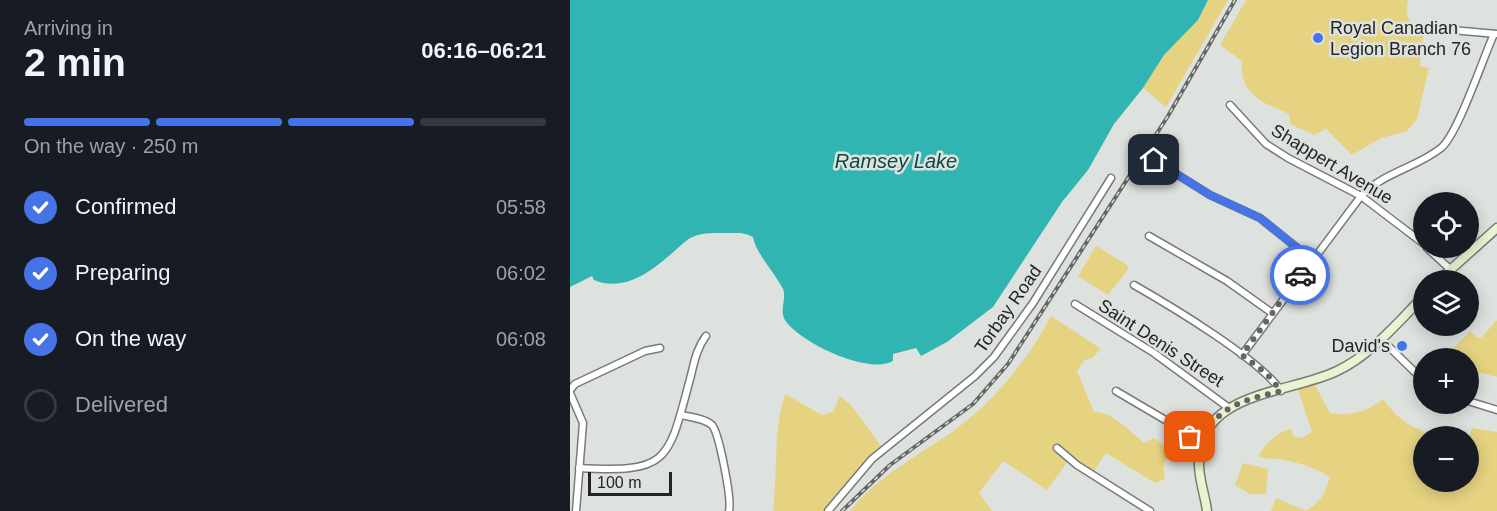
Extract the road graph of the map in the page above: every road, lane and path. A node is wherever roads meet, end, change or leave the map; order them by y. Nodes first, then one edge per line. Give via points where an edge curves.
1 (1429, 28) dead end
2 (1496, 34) edge
3 (1230, 105) dead end
4 (1154, 160) dead end
5 (1111, 178) dead end
6 (1361, 196) junction
7 (1497, 228) edge
8 (1149, 236) dead end
9 (1413, 236) edge
10 (1438, 258) edge
11 (1311, 259) junction
12 (1450, 269) joint
13 (1134, 285) dead end
14 (1075, 304) dead end
15 (1413, 307) edge
16 (1272, 314) junction
17 (706, 336) dead end
18 (1381, 339) junction
19 (660, 348) dead end
20 (1242, 355) junction
21 (1413, 370) edge
22 (1116, 391) dead end
23 (1281, 391) junction
24 (570, 392) edge
25 (1479, 404) edge
26 (1229, 408) junction
27 (1497, 410) edge
28 (681, 415) junction
29 (1202, 441) junction
30 (1057, 448) dead end
31 (579, 468) junction
32 (576, 511) edge
33 (729, 511) edge
34 (828, 511) edge
35 (1150, 511) edge
36 (1207, 511) edge

1 - 2 street
2 - 6 street via 1448,142 1375,183
3 - 6 street, Shappert Avenue via 1266,144
4 - 11 street via 1210,195 1260,218
5 - 34 street, Torbay Road via 1033,303 994,357 872,459
6 - 9 street, Shappert Avenue
6 - 11 street
7 - 12 main road
8 - 16 street via 1227,281
10 - 12 street
11 - 16 street
13 - 20 street
14 - 26 street, Saint Denis Street via 1154,353
15 - 18 main road
16 - 20 street
17 - 28 street via 697,350
18 - 21 street
18 - 23 main road via 1344,368
19 - 24 street via 575,384
20 - 23 street
22 - 29 street
23 - 26 main road
24 - 31 street via 583,423
25 - 27 street
26 - 29 main road via 1213,420
28 - 31 street via 669,447 646,466 627,470
28 - 33 street via 706,421 714,428 730,492
29 - 36 main road via 1199,466
30 - 35 street
31 - 32 street

